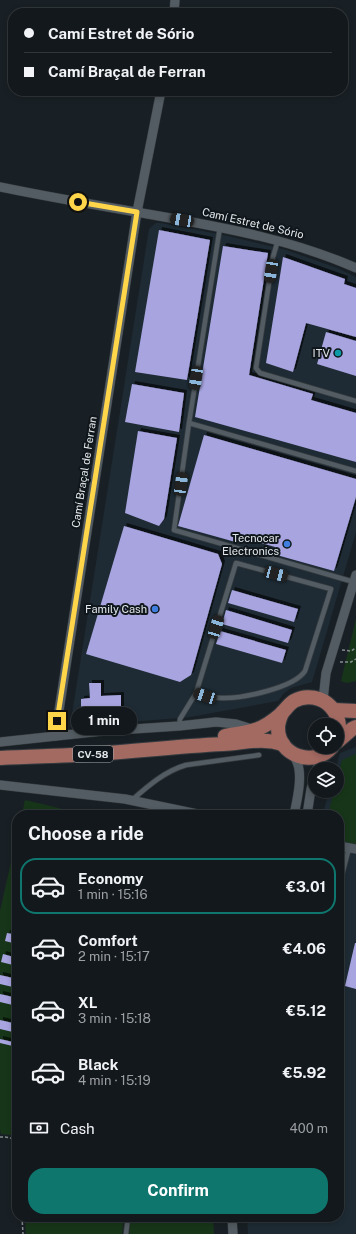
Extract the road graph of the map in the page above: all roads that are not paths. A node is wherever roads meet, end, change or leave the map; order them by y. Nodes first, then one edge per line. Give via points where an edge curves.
1 (160, 96) edge
2 (0, 187) edge
3 (137, 212) junction
4 (220, 227) junction
5 (278, 240) junction
6 (356, 268) edge
7 (356, 401) edge
8 (189, 424) junction
9 (356, 471) edge
10 (355, 579) edge
11 (196, 693) junction
12 (318, 699) junction
13 (334, 710) junction
14 (356, 711) edge
15 (282, 713) junction
16 (337, 718) edge
17 (179, 726) junction
18 (356, 727) edge
19 (256, 730) junction
20 (344, 735) edge
21 (55, 736) junction
22 (0, 742) edge
23 (186, 746) junction
24 (287, 749) junction
25 (259, 755) dead end
26 (323, 757) edge
27 (0, 758) edge
28 (0, 785) edge
29 (310, 798) edge
30 (129, 799) junction
31 (179, 810) edge
32 (295, 810) edge
33 (308, 810) edge
34 (353, 848) edge
35 (344, 865) edge
36 (127, 1222) edge
37 (232, 1222) edge
38 (126, 1234) edge
39 (233, 1234) edge

1 - 3 street, Camí Braçal de Ferran
2 - 3 street, Camí Estret de Sório
3 - 4 street, Camí Estret de Sório
3 - 21 street, Camí Braçal de Ferran
4 - 5 street, Camí Estret de Sório
4 - 8 lane
5 - 6 street, Camí Estret de Sório
5 - 7 lane via 273,257 256,368 260,373
8 - 9 lane
8 - 10 lane via 174,530
10 - 12 street
11 - 11 lane via 236,563 331,589 302,676 279,688 244,696 213,698
11 - 17 lane via 180,719
12 - 13 main road
12 - 15 main road, CV-58 via 304,697 295,700
13 - 14 main road
13 - 16 main road
15 - 19 main road, CV-58 via 272,722
15 - 24 main road via 278,729
17 - 19 street via 216,722
17 - 21 street
18 - 20 main road
19 - 23 main road, CV-58
21 - 22 street
23 - 24 main road, CV-58 via 258,740 275,742
23 - 27 main road, CV-58
24 - 26 main road, CV-58 via 301,758
24 - 32 street via 297,762 300,774
25 - 30 lane via 174,768
28 - 30 street
29 - 33 street
30 - 31 street
34 - 35 lane
36 - 38 lane
37 - 39 street

